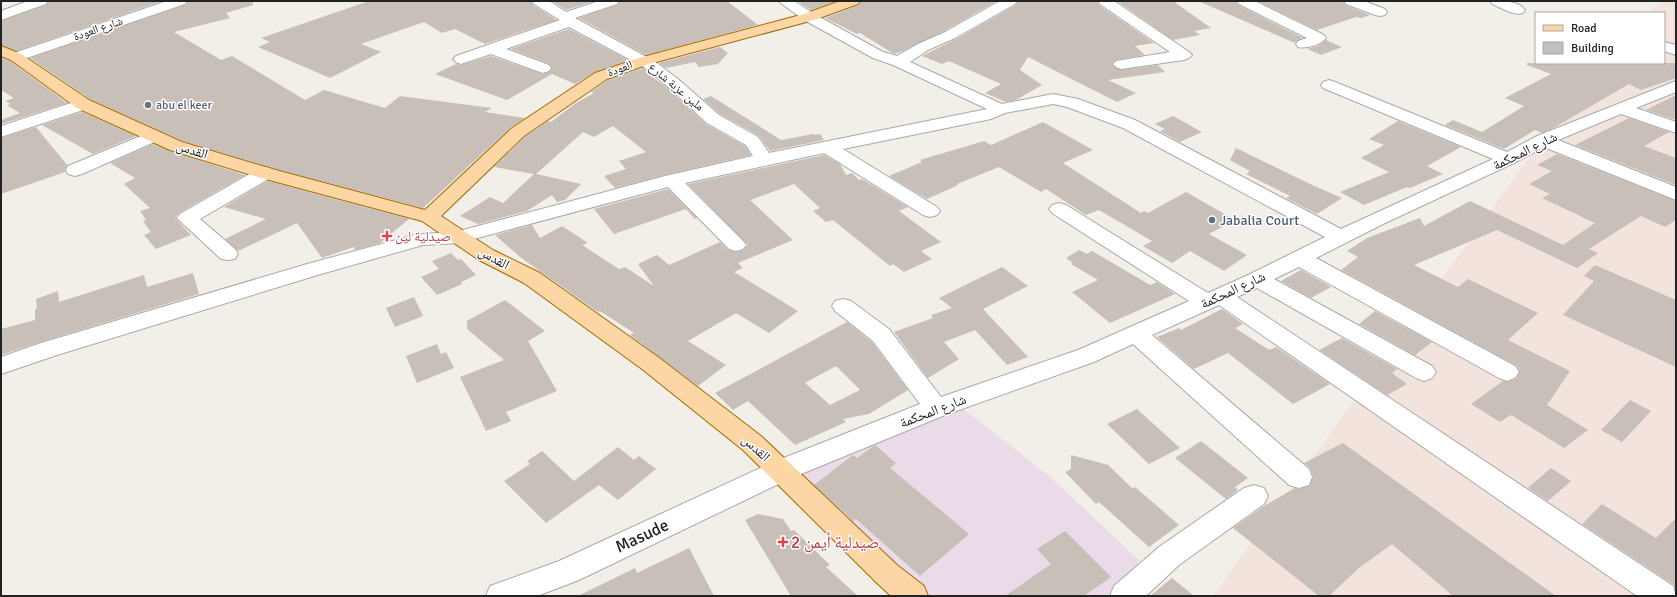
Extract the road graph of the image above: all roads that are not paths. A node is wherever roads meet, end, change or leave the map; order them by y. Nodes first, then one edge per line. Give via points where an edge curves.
1 (41, 1) edge
2 (180, 1) edge
3 (539, 1) edge
4 (612, 1) edge
5 (785, 1) edge
6 (853, 1) edge
7 (1010, 1) edge
8 (1105, 1) edge
9 (1244, 1) edge
10 (1351, 1) edge
11 (1497, 1) edge
12 (1518, 10) dead end
13 (1380, 12) dead end
14 (1, 16) edge
15 (809, 17) junction
16 (568, 19) junction
17 (1303, 44) dead end
18 (1665, 46) edge
19 (492, 49) junction
20 (1676, 50) edge
21 (8, 54) edge
22 (461, 59) dead end
23 (644, 61) junction
24 (898, 62) junction
25 (1121, 64) dead end
26 (543, 68) dead end
27 (1329, 86) dead end
28 (1676, 86) edge
29 (83, 104) junction
30 (1000, 108) junction
31 (1622, 109) junction
32 (1676, 128) edge
33 (1, 132) edge
34 (154, 136) junction
35 (1543, 140) junction
36 (827, 147) junction
37 (764, 159) junction
38 (1508, 159) junction
39 (75, 170) dead end
40 (265, 172) junction
41 (672, 180) junction
42 (1676, 194) edge
43 (1059, 209) dead end
44 (930, 211) dead end
45 (430, 217) junction
46 (459, 237) junction
47 (1342, 238) junction
48 (736, 245) dead end
49 (228, 254) dead end
50 (1299, 258) junction
51 (1257, 279) junction
52 (1213, 299) junction
53 (844, 306) dead end
54 (1136, 334) junction
55 (1, 366) edge
56 (1424, 372) dead end
57 (1507, 372) dead end
58 (936, 408) junction
59 (780, 471) junction
60 (1299, 477) dead end
61 (1254, 496) dead end
62 (501, 596) edge
63 (913, 596) edge
64 (1125, 596) edge
65 (1662, 596) edge

1 - 14 street
2 - 21 street, شارع العودة
3 - 16 street, ملين عزبة شارع
4 - 16 street
5 - 15 street
6 - 15 main road, العودة
7 - 24 street via 950,36 923,47
8 - 25 street via 1184,55
9 - 17 street via 1319,38
10 - 13 street
11 - 12 street
15 - 23 main road, العودة
15 - 24 street
16 - 19 street
16 - 23 street, ملين عزبة شارع
18 - 20 street
19 - 22 street
19 - 26 street
21 - 29 main road, القدس
23 - 37 street, ملين عزبة شارع via 713,119 752,141
23 - 45 main road, العودة via 601,76 518,132
24 - 30 street
27 - 38 street
28 - 31 street, شارع المحكمة
29 - 33 street
29 - 34 main road, القدس
30 - 36 street via 991,114
30 - 47 street via 1053,99 1072,103 1129,124
31 - 32 street
31 - 35 street, شارع المحكمة
34 - 39 street
34 - 40 main road, القدس via 176,146
35 - 38 street, شارع المحكمة
35 - 42 street
36 - 37 street
36 - 44 street
37 - 41 street
38 - 47 street, شارع المحكمة
40 - 45 main road, القدس
40 - 49 street via 187,218
41 - 46 street
41 - 48 street
43 - 52 street
45 - 46 main road, القدس
46 - 55 street via 422,240 314,268
46 - 59 main road, القدس via 486,255 532,278 650,363 752,443
47 - 50 street, شارع المحكمة
50 - 51 street, شارع المحكمة
50 - 57 street
51 - 52 street, شارع المحكمة
51 - 56 street
52 - 54 street, شارع المحكمة
52 - 65 street
53 - 58 street via 881,335
54 - 58 street, شارع المحكمة via 1086,356
54 - 60 street
58 - 59 street, شارع المحكمة
59 - 62 street, Masude via 569,571
59 - 63 main road, القدس
61 - 64 street via 1169,556

